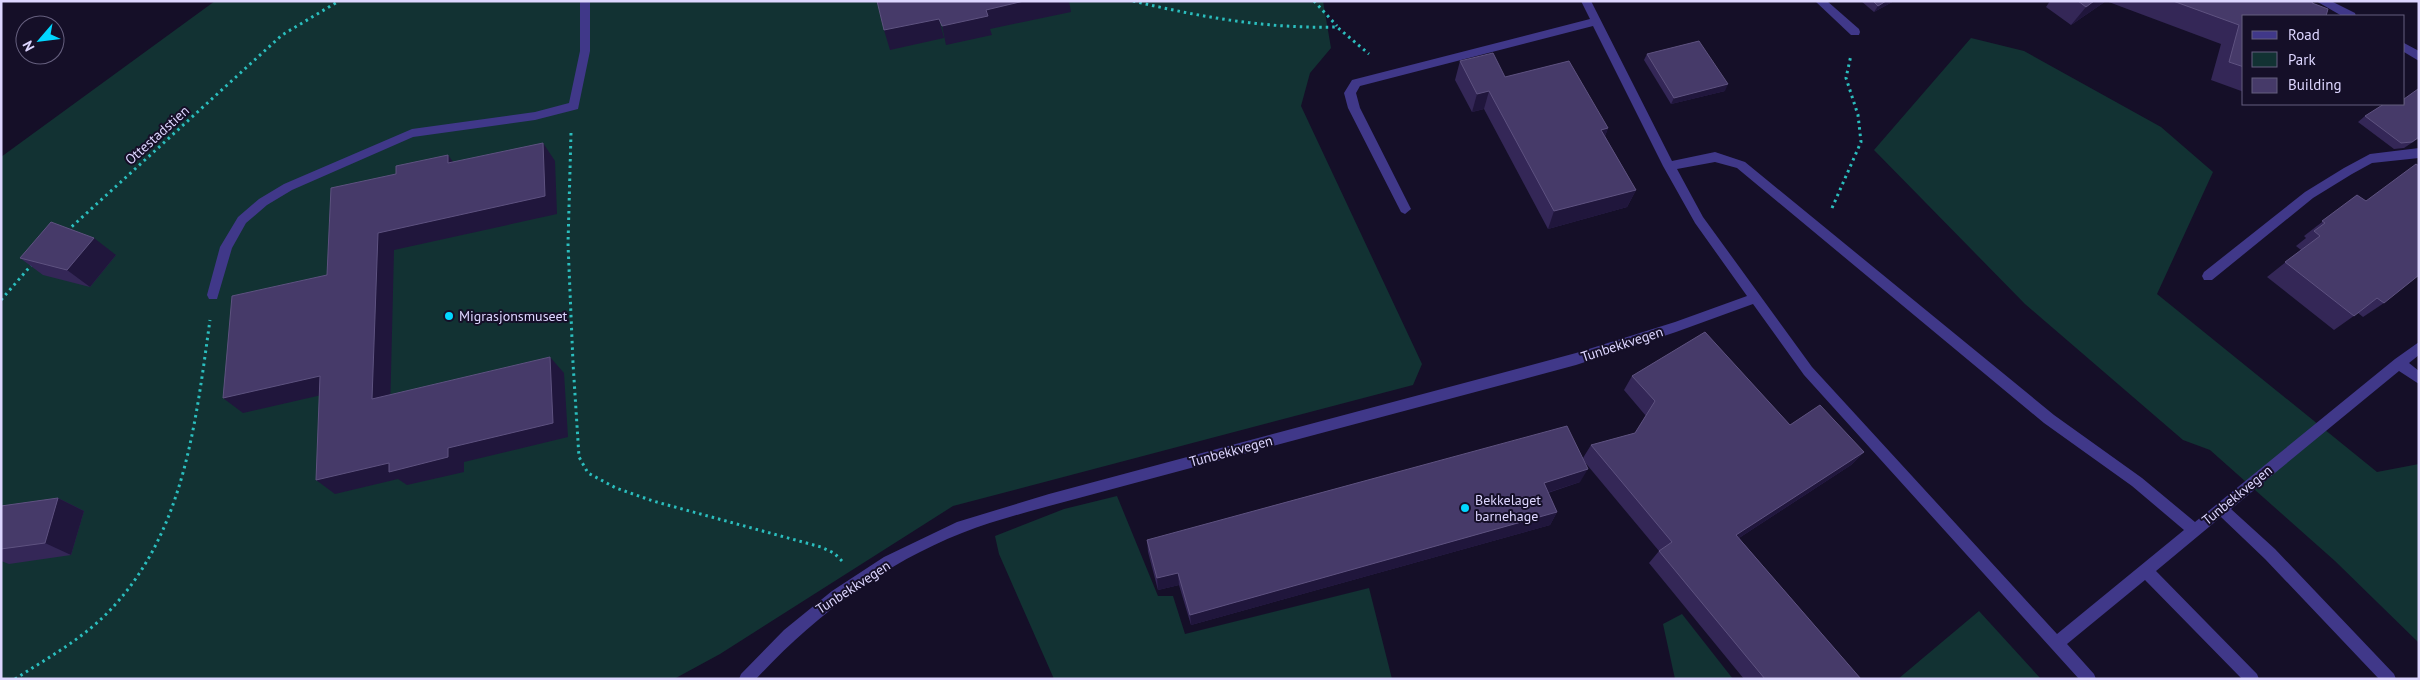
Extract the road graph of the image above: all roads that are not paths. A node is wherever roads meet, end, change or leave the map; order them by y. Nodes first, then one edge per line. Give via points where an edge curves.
1 (586, 1) edge
2 (1586, 1) edge
3 (1820, 1) edge
4 (2323, 2) edge
5 (2349, 15) edge
6 (1596, 21) junction
7 (1855, 32) road end
8 (2405, 48) edge
9 (2419, 56) edge
10 (2419, 153) edge
11 (1669, 166) junction
12 (1405, 209) dead end
13 (2208, 276) dead end
14 (213, 295) road end
15 (1755, 298) junction
16 (2419, 347) edge
17 (2399, 363) junction
18 (2419, 378) edge
19 (2221, 508) junction
20 (2194, 530) junction
21 (2146, 571) junction
22 (2056, 644) junction
23 (746, 679) edge
24 (2089, 679) edge
25 (2252, 679) edge
26 (2389, 679) edge

1 - 14 street via 585,51 574,106 535,116 412,133 288,187 242,220 226,247
2 - 6 street
3 - 7 street
4 - 5 street
6 - 11 street
6 - 12 street via 1356,83 1350,93 1354,108
8 - 9 street
10 - 13 street via 2370,160 2348,171 2309,195
11 - 15 street via 1699,220
11 - 20 street via 1715,157 1742,165 2049,419 2137,482
15 - 22 street via 1808,371
15 - 23 street, Tunbekkvegen via 1576,359 992,516 944,534 859,580 804,620
16 - 17 street, Tunbekkvegen
17 - 18 street
17 - 19 street, Tunbekkvegen
19 - 20 street, Tunbekkvegen
19 - 26 street via 2270,554
20 - 21 street, Tunbekkvegen
21 - 22 street, Tunbekkvegen
21 - 25 street
22 - 24 street

